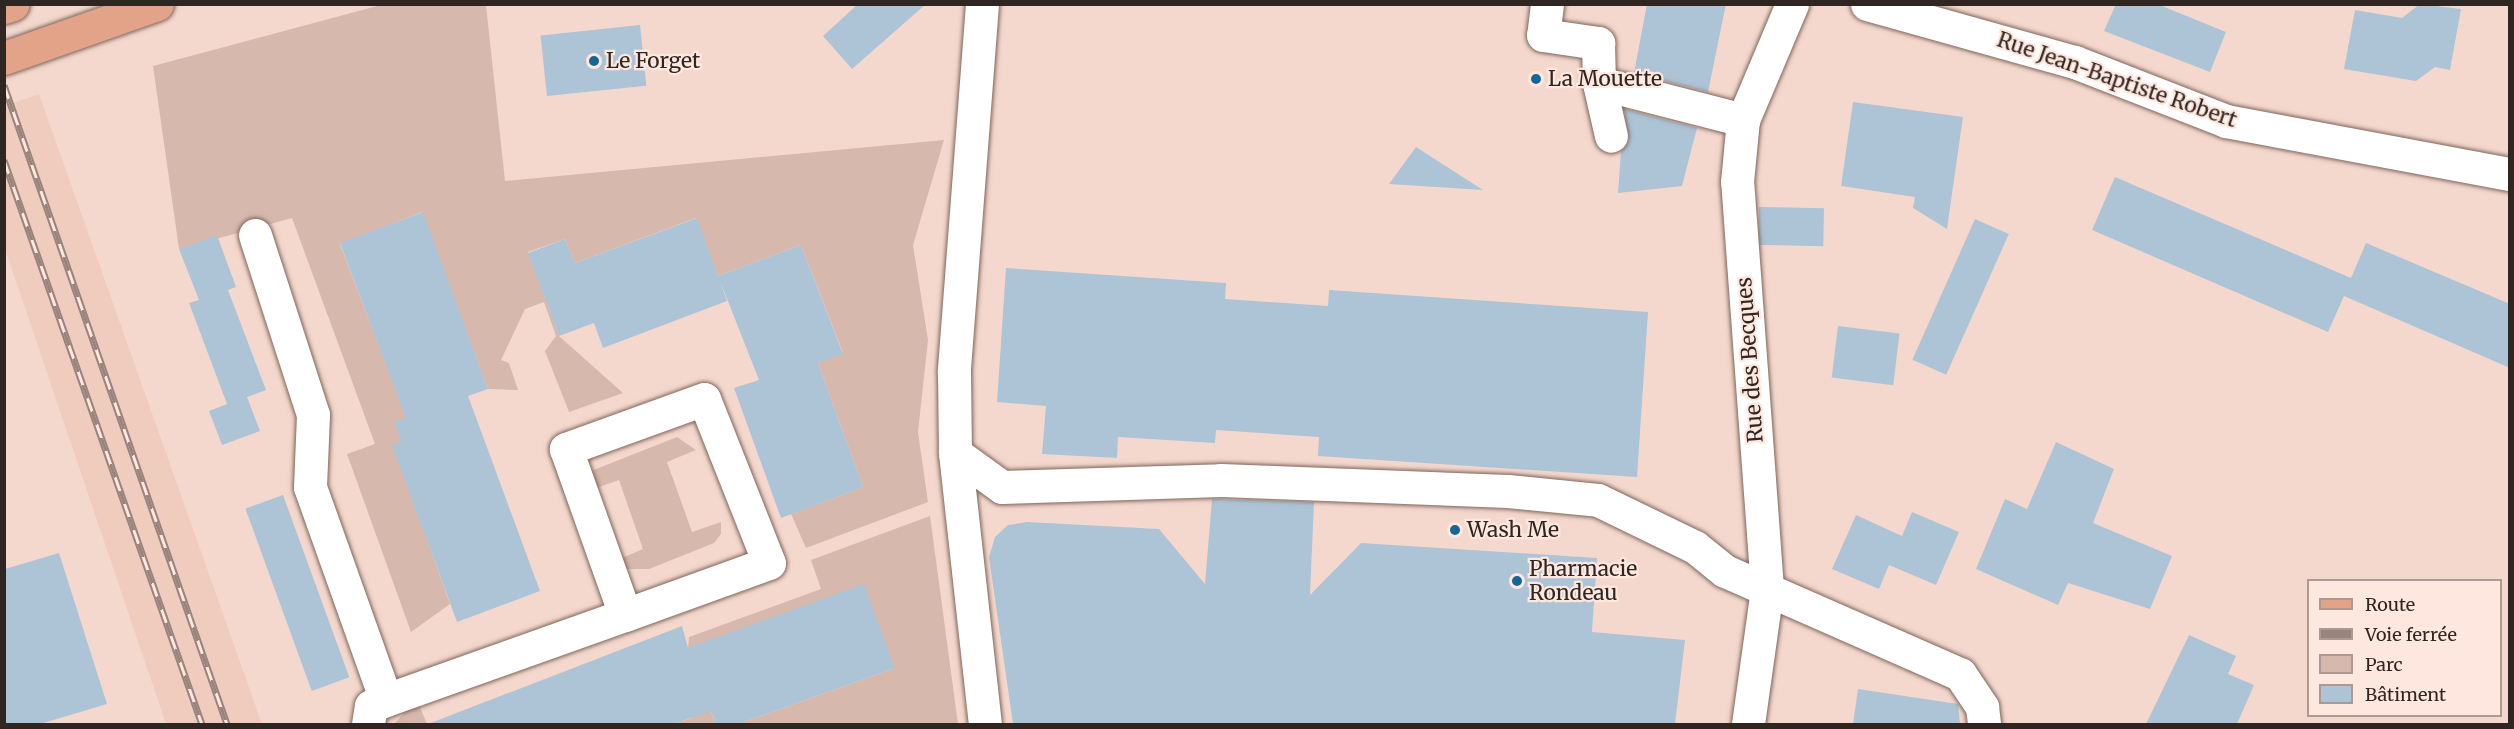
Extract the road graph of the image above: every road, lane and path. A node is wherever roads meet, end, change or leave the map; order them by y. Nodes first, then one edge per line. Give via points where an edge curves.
1 (13, 4) edge
2 (158, 4) edge
3 (982, 4) edge
4 (1547, 4) edge
5 (1792, 4) edge
6 (1867, 4) edge
7 (4, 7) edge
8 (4, 58) edge
9 (1599, 83) junction
10 (1743, 120) junction
11 (1611, 136) dead end
12 (2510, 174) edge
13 (255, 235) dead end
14 (955, 453) junction
15 (1767, 588) junction
16 (625, 615) junction
17 (377, 712) edge
18 (985, 724) edge
19 (1748, 724) edge
20 (1984, 724) edge

1 - 7 main road
2 - 8 main road
3 - 14 street via 954,372
4 - 9 street via 1543,35 1598,42
5 - 10 street, Rue des Becques
6 - 12 street, Rue Jean-Baptiste Robert via 2075,62 2226,121
9 - 10 street
9 - 11 street
10 - 15 street, Rue des Becques via 1737,183
13 - 17 street via 313,415 310,487
14 - 15 street via 1002,487 1221,480 1508,490 1598,500
14 - 18 street
15 - 19 street, Rue des Becques
15 - 20 street via 1960,674 1982,707
16 - 16 street via 769,563 704,399 566,449
16 - 17 street

